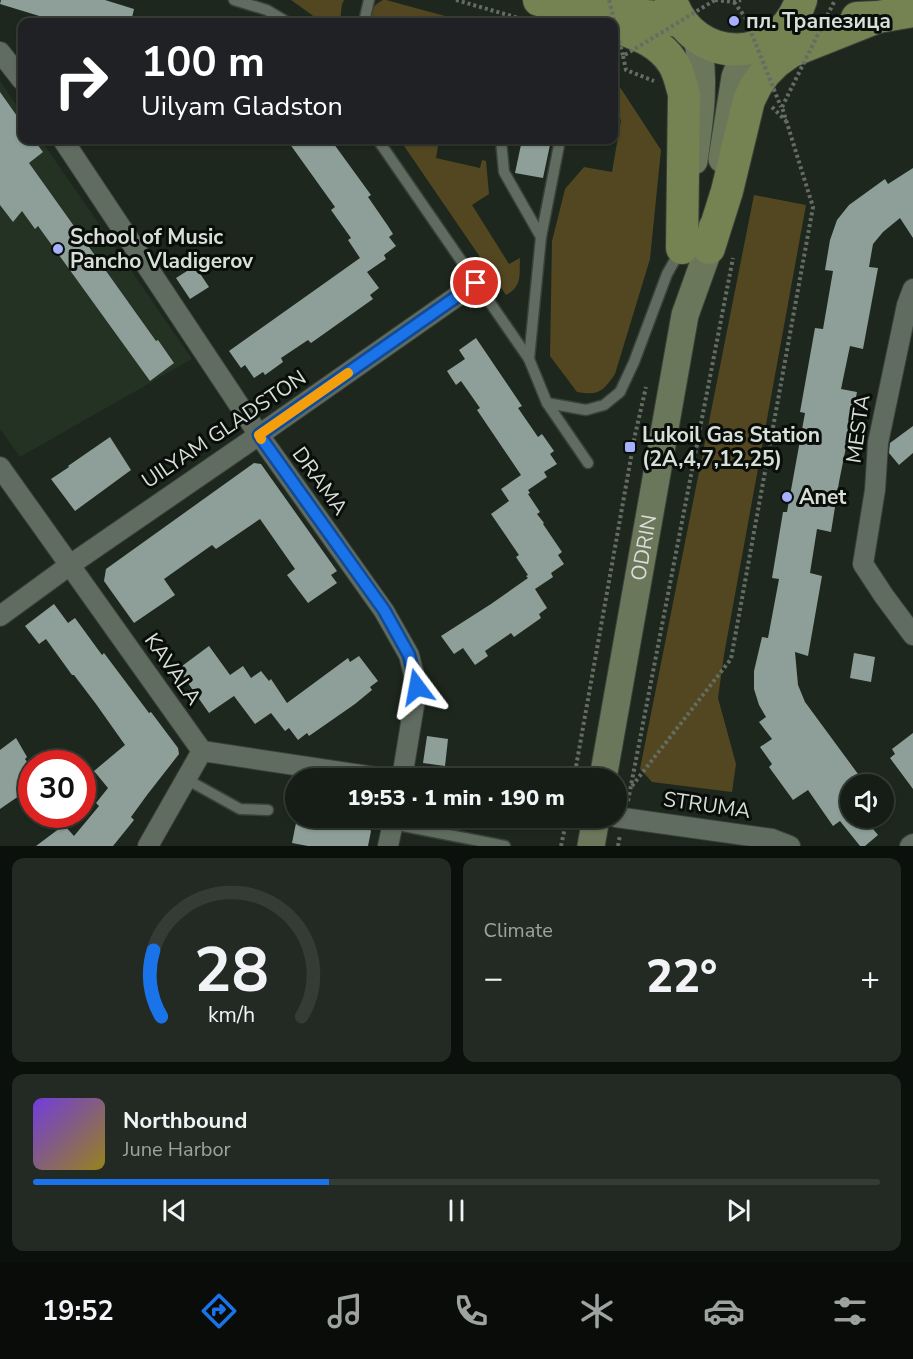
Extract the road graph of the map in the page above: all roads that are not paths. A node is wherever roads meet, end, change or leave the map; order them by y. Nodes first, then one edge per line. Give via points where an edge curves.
1 (234, 0) edge
2 (369, 0) edge
3 (531, 10) edge
4 (573, 10) junction
5 (913, 11) edge
6 (794, 13) edge
7 (878, 17) junction
8 (280, 18) edge
9 (365, 18) edge
10 (594, 18) edge
11 (683, 20) edge
12 (618, 28) edge
13 (751, 48) junction
14 (0, 52) edge
15 (18, 75) edge
16 (66, 144) edge
17 (381, 144) edge
18 (501, 144) edge
19 (559, 144) edge
20 (541, 237) junction
21 (708, 249) junction
22 (476, 283) junction
23 (913, 288) edge
24 (529, 359) junction
25 (547, 403) junction
26 (259, 435) junction
27 (588, 463) dead end
28 (0, 467) edge
29 (70, 565) junction
30 (0, 616) edge
31 (913, 635) edge
32 (202, 751) junction
33 (315, 768) edge
34 (404, 768) edge
35 (605, 768) edge
36 (186, 779) junction
37 (268, 810) dead end
38 (627, 819) edge
39 (392, 828) edge
40 (424, 828) edge
41 (595, 828) edge
42 (148, 846) edge
43 (388, 846) edge
44 (505, 846) edge
45 (591, 846) edge
46 (790, 846) edge

1 - 8 lane
2 - 9 lane
3 - 4 main road
4 - 10 main road
4 - 11 main road
5 - 7 main road
6 - 7 main road via 806,23
6 - 13 main road via 771,40
7 - 21 main road via 790,52 765,73 749,100
11 - 13 main road via 709,44 737,50
11 - 21 main road, ODRIN via 702,66
12 - 21 main road via 652,41 673,63 679,77
13 - 21 main road, ODRIN via 740,64 732,91
14 - 15 street
16 - 26 street, DRAMA
17 - 22 lane
18 - 20 lane via 504,172
19 - 20 lane
20 - 24 lane
21 - 25 lane via 667,274 620,392 604,405 586,410
21 - 35 main road, ODRIN via 685,315
22 - 24 lane
22 - 26 street, UILYAM GLADSTON
23 - 31 street, MESTA via 878,443 863,564
24 - 25 lane
25 - 27 lane
26 - 29 street, UILYAM GLADSTON
26 - 34 street, DRAMA via 384,610 409,655 417,687
28 - 29 street, KAVALA
29 - 30 street, UILYAM GLADSTON
29 - 32 street, KAVALA
32 - 33 street
32 - 36 street
36 - 37 lane via 240,809
36 - 42 street
38 - 46 street, STRUMA via 772,839
39 - 43 street
40 - 44 lane
41 - 45 main road

